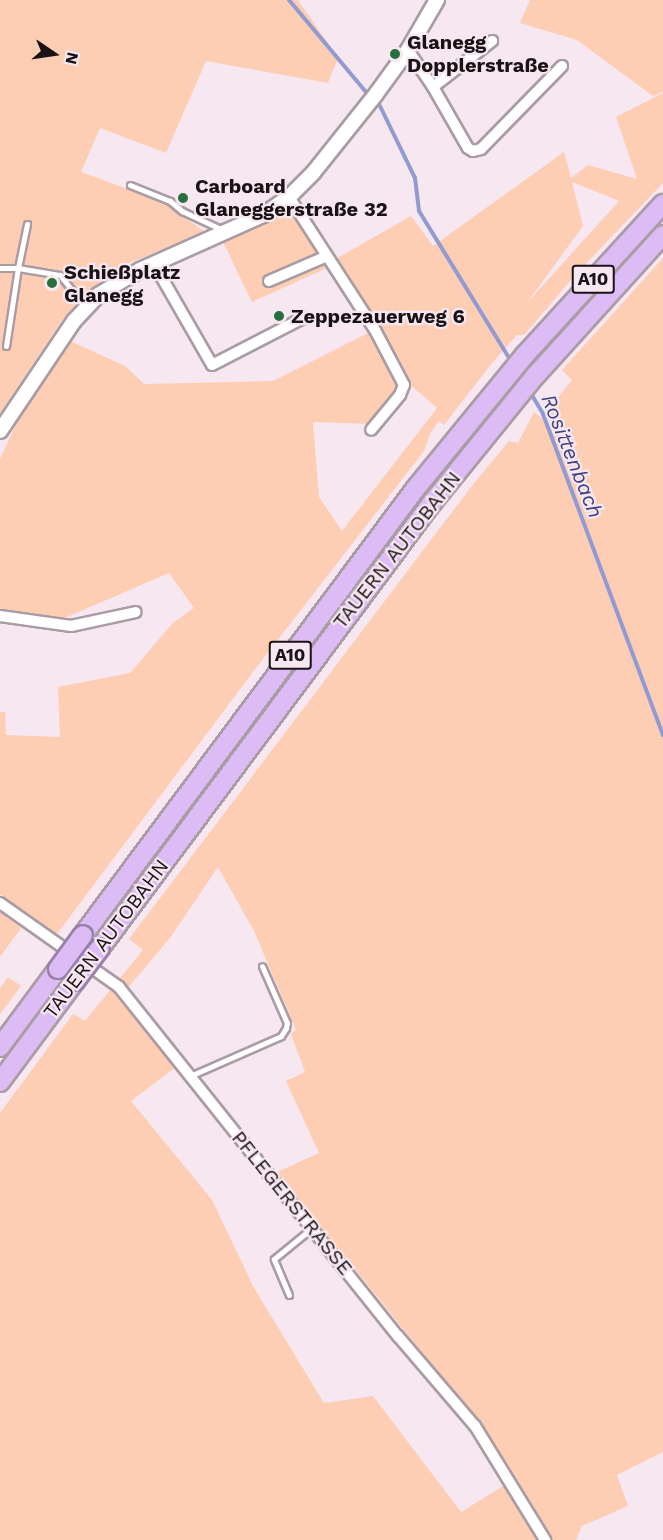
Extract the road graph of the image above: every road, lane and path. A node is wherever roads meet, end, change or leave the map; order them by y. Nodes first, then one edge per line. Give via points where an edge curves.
1 (437, 0) edge
2 (492, 41) dead end
3 (408, 50) junction
4 (562, 66) dead end
5 (433, 87) junction
6 (130, 185) dead end
7 (289, 197) junction
8 (663, 204) edge
9 (27, 224) dead end
10 (226, 232) junction
11 (663, 235) edge
12 (327, 256) junction
13 (154, 264) junction
14 (0, 268) edge
15 (18, 268) junction
16 (269, 281) dead end
17 (86, 307) junction
18 (303, 318) dead end
19 (6, 346) dead end
20 (371, 430) dead end
21 (0, 431) edge
22 (136, 612) dead end
23 (0, 616) edge
24 (0, 903) edge
25 (262, 966) dead end
26 (0, 1047) edge
27 (190, 1076) junction
28 (0, 1082) edge
29 (312, 1228) junction
30 (289, 1294) dead end
31 (545, 1540) edge

1 - 3 street
2 - 5 street
3 - 5 street
3 - 7 street via 333,149
4 - 5 street via 481,149 473,151
6 - 10 lane via 170,201
7 - 10 street
7 - 12 street
8 - 26 highway, TAUERN AUTOBAHN / A10, bridge via 524,356 416,488
9 - 15 lane
10 - 13 street
11 - 28 highway, TAUERN AUTOBAHN / A10, bridge via 536,375 369,585
12 - 16 street
12 - 20 street via 375,330 404,385
13 - 17 street via 116,283
13 - 18 street via 212,365
14 - 15 lane
15 - 17 lane via 60,275
15 - 19 lane
17 - 21 street via 58,342
22 - 23 street via 71,626
24 - 27 street, PFLEGERSTRASSE via 119,987
25 - 27 lane via 287,1023 281,1036
27 - 29 street, PFLEGERSTRASSE
29 - 30 lane via 274,1259
29 - 31 street, PFLEGERSTRASSE via 475,1426

